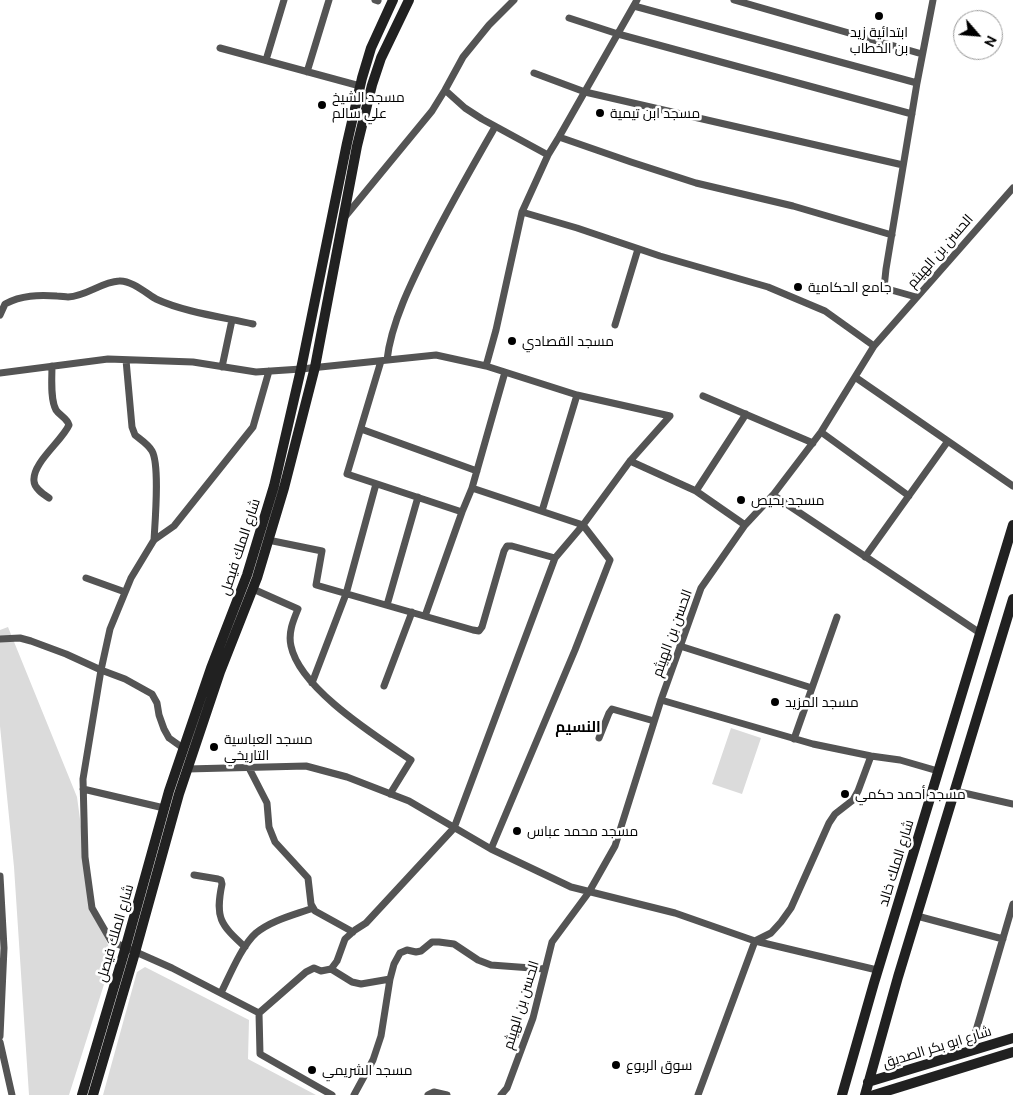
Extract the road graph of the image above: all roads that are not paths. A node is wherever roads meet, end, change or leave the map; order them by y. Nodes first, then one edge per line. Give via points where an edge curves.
1 (284, 0) edge
2 (329, 0) edge
3 (393, 0) edge
4 (409, 0) edge
5 (514, 0) edge
6 (734, 0) edge
7 (933, 0) edge
8 (635, 3) edge
9 (569, 18) dead end
10 (618, 34) junction
11 (220, 48) dead end
12 (922, 54) junction
13 (266, 60) junction
14 (307, 72) junction
15 (534, 73) dead end
16 (917, 83) junction
17 (360, 86) junction
18 (445, 90) junction
19 (585, 92) junction
20 (912, 114) junction
21 (495, 127) junction
22 (559, 137) junction
23 (548, 155) junction
24 (903, 165) junction
25 (1013, 188) edge
26 (1013, 193) edge
27 (522, 212) junction
28 (991, 212) junction
29 (343, 219) junction
30 (892, 235) junction
31 (638, 249) junction
32 (916, 298) junction
33 (0, 315) edge
34 (232, 320) junction
35 (253, 324) dead end
36 (615, 325) dead end
37 (874, 346) junction
38 (126, 360) junction
39 (384, 360) junction
40 (52, 366) junction
41 (486, 366) junction
42 (222, 367) junction
43 (315, 367) junction
44 (301, 369) junction
45 (269, 371) junction
46 (0, 372) edge
47 (506, 372) junction
48 (855, 377) junction
49 (577, 395) junction
50 (703, 396) dead end
51 (746, 414) junction
52 (360, 429) junction
53 (821, 432) junction
54 (948, 441) junction
55 (812, 444) junction
56 (630, 461) junction
57 (477, 471) junction
58 (376, 484) junction
59 (1013, 486) edge
60 (472, 488) junction
61 (696, 491) junction
62 (773, 495) junction
63 (909, 496) junction
64 (418, 497) junction
65 (49, 498) dead end
66 (542, 511) junction
67 (462, 512) junction
68 (583, 525) junction
69 (745, 525) junction
70 (1013, 525) edge
71 (154, 540) junction
72 (268, 540) junction
73 (865, 557) junction
74 (555, 558) junction
75 (86, 578) dead end
76 (253, 589) junction
77 (125, 592) junction
78 (346, 594) junction
79 (1013, 599) edge
80 (387, 605) junction
81 (412, 612) junction
82 (425, 616) junction
83 (837, 617) dead end
84 (980, 633) junction
85 (0, 639) edge
86 (680, 646) junction
87 (101, 670) junction
88 (312, 683) junction
89 (384, 686) dead end
90 (812, 688) junction
91 (660, 700) junction
92 (654, 720) junction
93 (599, 738) dead end
94 (794, 739) junction
95 (184, 748) junction
96 (871, 756) junction
97 (249, 768) junction
98 (187, 770) junction
99 (938, 771) junction
100 (83, 789) junction
101 (955, 791) junction
102 (390, 794) junction
103 (1013, 804) edge
104 (164, 808) junction
105 (454, 828) junction
106 (491, 849) junction
107 (194, 875) dead end
108 (0, 876) edge
109 (589, 892) junction
110 (1013, 904) edge
111 (1, 908) edge
112 (313, 908) junction
113 (917, 916) junction
114 (353, 932) junction
115 (1003, 939) junction
116 (755, 942) junction
117 (245, 947) junction
118 (130, 950) junction
119 (545, 969) junction
120 (331, 970) junction
121 (877, 970) junction
122 (390, 979) junction
123 (221, 993) junction
124 (259, 1013) junction
125 (0, 1022) edge
126 (0, 1036) edge
127 (1013, 1038) edge
128 (0, 1042) edge
129 (970, 1051) junction
130 (1013, 1052) edge
131 (868, 1082) junction
132 (508, 1092) edge
133 (12, 1095) edge
134 (82, 1095) edge
135 (93, 1095) edge
136 (332, 1095) edge
137 (354, 1095) edge
138 (428, 1095) edge
139 (447, 1095) edge
140 (501, 1095) edge
141 (698, 1095) edge
142 (842, 1095) edge
143 (865, 1095) edge
144 (874, 1095) edge

1 - 13 street
2 - 14 street
3 - 17 street, شارع الملك فيصل via 371,48
4 - 29 street via 381,58 372,85
5 - 18 street via 463,58
6 - 12 street
7 - 12 street
8 - 10 street
8 - 16 street
9 - 10 street
10 - 19 street
10 - 20 street
11 - 13 street
12 - 16 street
13 - 14 street
14 - 17 street
15 - 19 street
16 - 20 street
17 - 44 street, شارع الملك فيصل
18 - 21 street via 465,108
18 - 29 street
19 - 22 street
19 - 24 street
20 - 24 street
21 - 23 street
21 - 39 street via 451,204 404,299
22 - 23 street
22 - 30 street via 696,183 794,206
23 - 27 street
24 - 30 street
25 - 28 street, الحسن بن الهيثم
26 - 28 street, الحسن بن الهيثم
27 - 31 street
27 - 41 street
28 - 32 street, الحسن بن الهيثم
29 - 43 street
30 - 32 street via 884,288
31 - 36 street
31 - 37 street via 768,287 825,312
32 - 37 street, الحسن بن الهيثم
33 - 34 street via 5,304 23,296 79,296 107,282 121,280 180,308
34 - 35 street
34 - 42 street
37 - 48 street, الحسن بن الهيثم
38 - 40 street
38 - 42 street via 193,362
38 - 71 street via 134,436 152,451 156,464
39 - 41 street via 436,355
39 - 43 street
39 - 52 street
40 - 46 street
40 - 65 street via 54,404 69,425 36,471 35,485
41 - 47 street
42 - 45 street
43 - 44 street
43 - 72 street
44 - 45 street
44 - 95 street, شارع الملك فيصل via 274,486 247,575
45 - 71 street via 254,427 174,526
47 - 49 street
47 - 57 street
48 - 53 street, الحسن بن الهيثم
48 - 54 street
49 - 56 street via 670,416
49 - 66 street
50 - 51 street
51 - 55 street
51 - 61 street
52 - 57 street
52 - 58 street via 347,474
53 - 55 street, الحسن بن الهيثم
53 - 63 street
54 - 59 street
54 - 63 street
55 - 62 street, الحسن بن الهيثم
56 - 61 street
56 - 68 street
57 - 60 street
58 - 64 street
58 - 78 street
60 - 66 street
60 - 67 street
61 - 69 street
62 - 69 street, الحسن بن الهيثم
62 - 73 street
63 - 73 street
64 - 67 street
64 - 80 street
66 - 68 street
67 - 82 street
68 - 74 street
68 - 106 street via 610,560
69 - 86 street, الحسن بن الهيثم via 701,588
70 - 84 street, شارع الملك خالد
71 - 77 street
72 - 76 street
72 - 78 street via 322,551 316,585
73 - 84 street
74 - 82 street via 507,546 479,630
74 - 105 street
75 - 77 street
76 - 88 street via 298,609 292,623 291,645 295,660
76 - 98 street via 220,672
77 - 87 street via 110,628
78 - 80 street
78 - 88 street
79 - 101 street
80 - 81 street
81 - 82 street
81 - 89 street
83 - 90 street
84 - 99 street, شارع الملك خالد
85 - 87 street via 31,640
86 - 90 street
86 - 91 street, الحسن بن الهيثم
87 - 95 street via 152,694 169,738
87 - 100 street
88 - 102 street via 344,713 411,760
90 - 94 street
91 - 92 street, الحسن بن الهيثم
91 - 94 street
92 - 93 street via 612,710
92 - 109 street, الحسن بن الهيثم via 615,846
94 - 96 street
95 - 104 street, شارع الملك فيصل
96 - 99 street
96 - 116 street via 853,800 829,823 791,908 771,932
97 - 98 street
97 - 102 street via 306,766 347,777
97 - 112 street via 266,803 275,842 308,878
98 - 118 street
99 - 121 street, شارع الملك خالد
100 - 104 street
100 - 118 street via 85,857 92,908 111,941
101 - 103 street
101 - 113 street
102 - 105 street via 409,801
104 - 118 street, شارع الملك فيصل
105 - 106 street
105 - 114 street via 366,923
106 - 109 street via 571,887
107 - 117 street via 221,880 221,919 230,934
108 - 111 street
109 - 116 street via 675,913
109 - 119 street, الحسن بن الهيثم via 552,942
110 - 115 street
111 - 125 street via 4,948
112 - 114 street
112 - 117 street via 274,922 255,934
113 - 115 street
113 - 131 street
114 - 120 street via 345,939
115 - 129 street
116 - 121 street
116 - 141 street
117 - 123 street
118 - 123 street
118 - 134 street, شارع الملك فيصل
118 - 135 street
119 - 122 street via 491,965 454,944 432,942 421,951 400,953
119 - 132 street, الحسن بن الهيثم via 533,1018
120 - 122 street via 361,984
120 - 124 street via 314,968 306,972
121 - 142 street, شارع الملك خالد
122 - 137 street via 381,1036 373,1060
123 - 124 street
124 - 136 street via 260,1054
125 - 126 street
127 - 129 street, شارع ابو بكر الصديق
128 - 133 street
129 - 131 street, شارع ابو بكر الصديق
130 - 144 street, شارع ابو بكر الصديق
131 - 143 street
132 - 140 street, الحسن بن الهيثم
138 - 139 street via 434,1092

